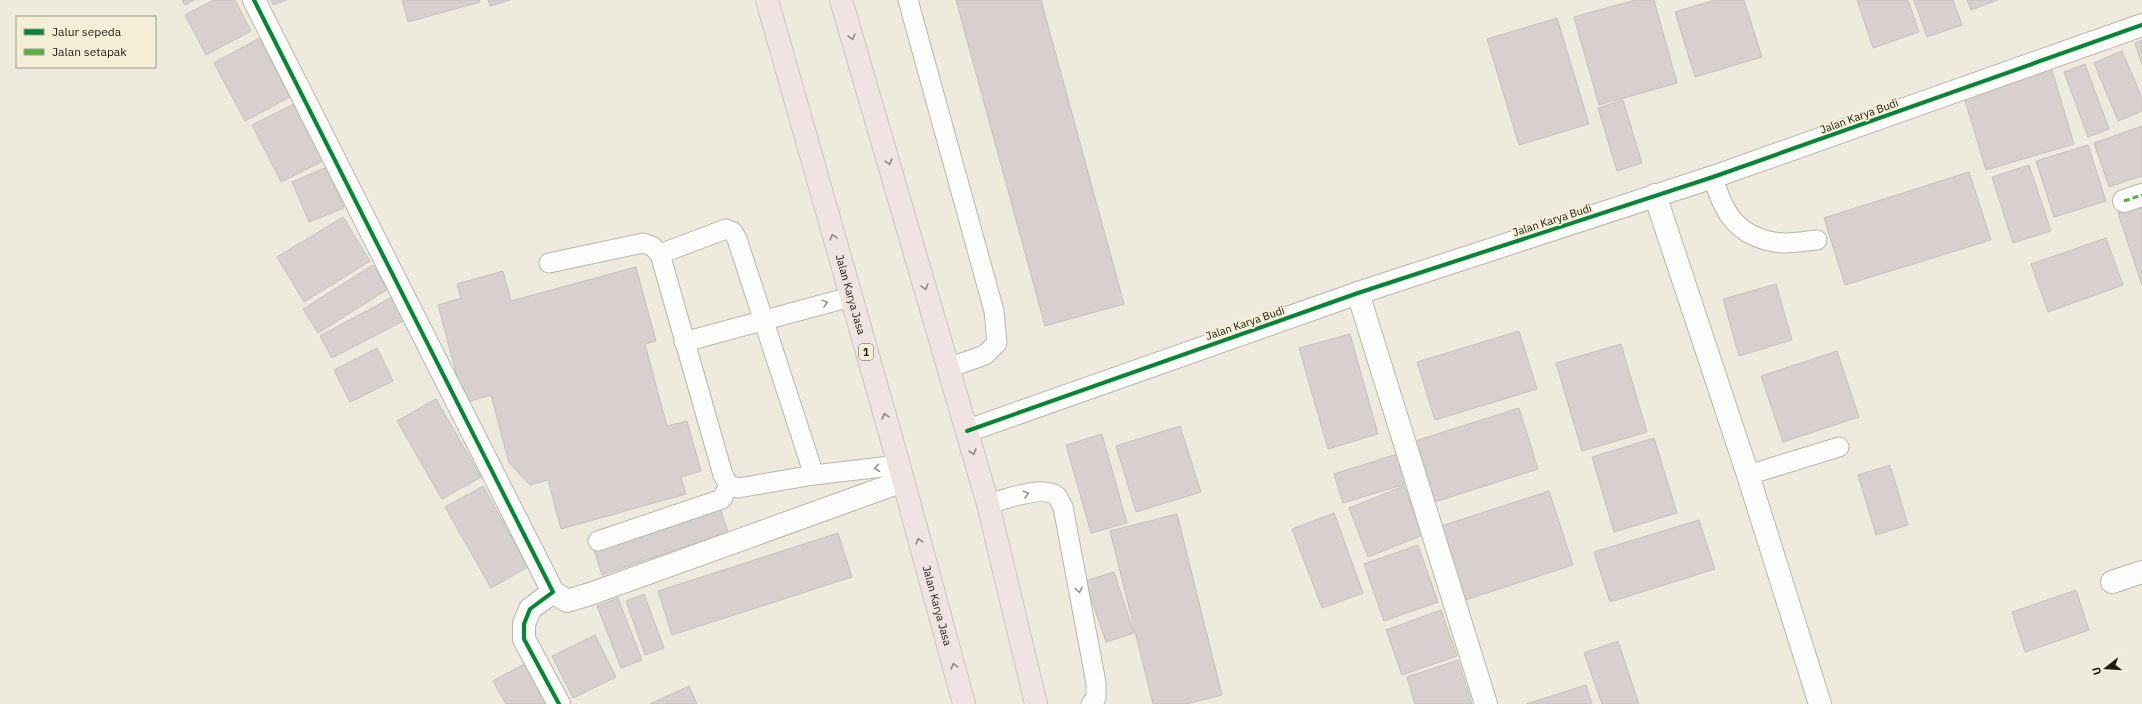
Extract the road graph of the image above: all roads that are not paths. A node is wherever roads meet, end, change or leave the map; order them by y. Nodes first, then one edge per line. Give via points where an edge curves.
1 (254, 0) edge
2 (767, 0) edge
3 (842, 0) edge
4 (908, 0) edge
5 (2142, 25) edge
6 (1714, 177) junction
7 (1655, 195) junction
8 (1817, 240) dead end
9 (660, 254) junction
10 (550, 263) dead end
11 (1358, 293) junction
12 (850, 296) junction
13 (765, 320) junction
14 (684, 342) junction
15 (948, 368) junction
16 (967, 431) junction
17 (1839, 447) dead end
18 (901, 473) junction
19 (814, 475) junction
20 (1748, 475) junction
21 (729, 485) junction
22 (988, 504) junction
23 (598, 540) dead end
24 (2142, 572) edge
25 (2112, 582) dead end
26 (553, 592) junction
27 (559, 704) edge
28 (964, 704) edge
29 (1036, 704) edge
30 (1091, 704) edge
31 (1486, 704) edge
32 (1820, 704) edge

1 - 26 street
12 -> 2 highway, Jalan Karya Jasa / 1
3 -> 15 highway
4 - 15 lane via 994,312 997,343 985,355
5 - 6 street, Jalan Karya Budi
6 - 7 street, Jalan Karya Budi
6 - 8 lane via 1718,193 1735,224 1750,235 1775,243
7 - 11 street, Jalan Karya Budi
7 - 20 street
9 - 10 lane via 652,246 643,243
9 - 13 lane via 726,229 733,232
9 - 14 lane
11 - 16 street, Jalan Karya Budi
11 - 31 street
13 -> 12 lane
18 -> 12 highway, Jalan Karya Jasa / 1
13 - 14 lane
13 - 19 lane
14 - 21 lane via 723,475
15 - 16 highway
16 -> 22 highway
17 - 20 lane
18 -> 19 lane
18 - 26 street via 590,594 567,601
28 -> 18 highway, Jalan Karya Jasa / 1
19 - 21 lane via 738,488
20 - 32 street
21 - 23 lane via 722,499
22 - 29 highway
22 -> 30 lane via 1036,491 1047,491 1057,496 1063,507 1096,683 1096,698
24 - 25 street
26 - 27 street via 530,609 524,624 524,639

